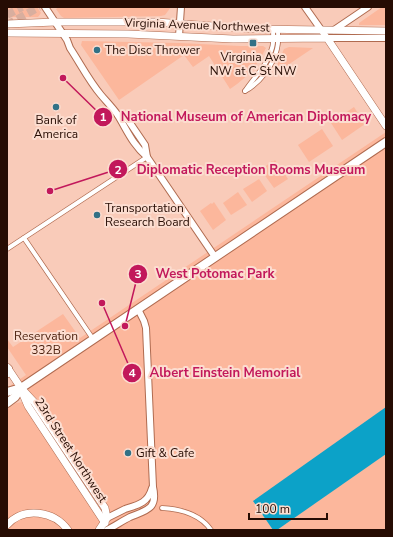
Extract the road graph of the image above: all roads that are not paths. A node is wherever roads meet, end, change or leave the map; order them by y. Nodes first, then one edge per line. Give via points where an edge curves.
1 (45, 7) edge
2 (181, 7) edge
3 (305, 7) edge
4 (368, 7) edge
5 (55, 22) junction
6 (180, 23) junction
7 (7, 24) edge
8 (276, 29) junction
9 (321, 30) junction
10 (334, 30) junction
11 (386, 31) edge
12 (62, 33) junction
13 (7, 34) edge
14 (179, 36) junction
15 (326, 38) junction
16 (386, 38) edge
17 (276, 39) junction
18 (386, 126) edge
19 (386, 142) edge
20 (148, 157) junction
21 (24, 238) junction
22 (7, 249) edge
23 (215, 258) junction
24 (138, 309) junction
25 (93, 340) junction
26 (7, 370) edge
27 (21, 388) junction
28 (7, 392) edge
29 (7, 403) edge
30 (153, 487) junction
31 (162, 508) dead end
32 (107, 524) edge
33 (7, 525) edge
34 (68, 530) edge
35 (100, 530) edge
36 (211, 530) edge

1 - 5 street
2 - 6 street
3 - 9 street
4 - 10 street
5 - 6 main road, Virginia Avenue Northwest
5 - 7 main road, Virginia Avenue Northwest
5 - 12 street
6 - 8 main road, Virginia Avenue Northwest
6 - 14 street
8 - 9 main road, Virginia Avenue Northwest
8 - 17 street
9 - 10 main road, Virginia Avenue Northwest
9 - 15 street
10 - 11 main road, Virginia Avenue Northwest
12 - 13 main road, Virginia Avenue Northwest
12 - 14 main road, Virginia Avenue Northwest
12 - 20 street via 100,95 108,101 139,150
14 - 17 main road, Virginia Avenue Northwest
15 - 16 street, Virginia Avenue Northwest
15 - 17 main road, Virginia Avenue Northwest
15 - 18 main road
17 - 17 street via 268,58 244,91 254,86 268,69 277,50
19 - 23 highway
20 - 21 street
20 - 23 street
21 - 22 street
21 - 25 street
23 - 24 highway
24 - 25 highway
24 - 30 street via 146,328
25 - 27 highway
26 - 27 main road, 23rd Street Northwest
27 - 28 highway
27 - 29 highway
27 - 32 main road, 23rd Street Northwest via 28,406
30 - 32 street via 143,503 121,511
30 - 32 street via 155,499 151,507 142,513
31 - 36 street via 179,510 198,518
32 - 35 main road
33 - 34 main road via 19,516 38,512 58,519

